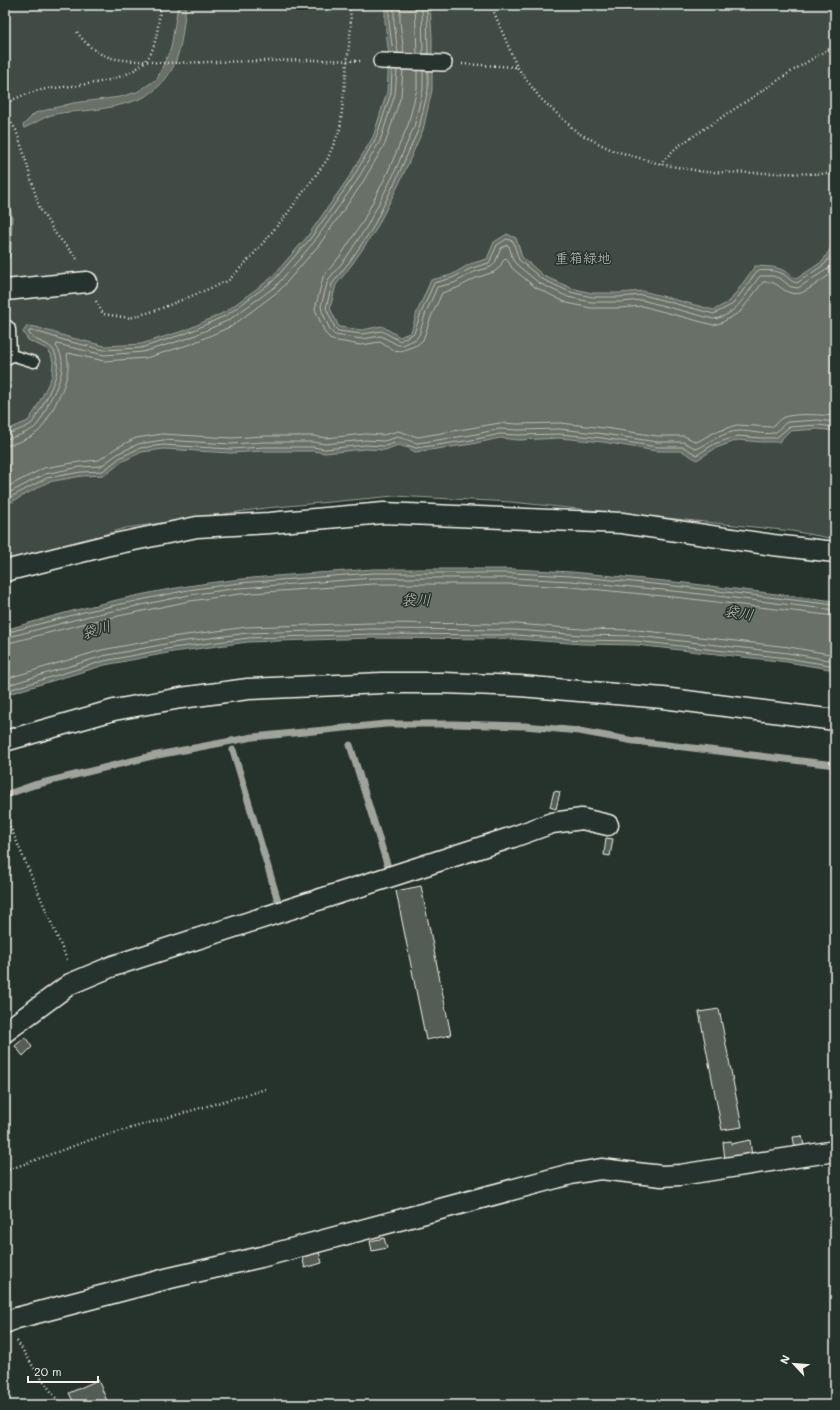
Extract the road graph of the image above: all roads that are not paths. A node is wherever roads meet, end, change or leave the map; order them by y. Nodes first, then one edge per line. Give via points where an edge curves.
1 (381, 61) road end
2 (444, 63) road end
3 (88, 282) road end
4 (5, 290) edge
5 (5, 330) edge
6 (6, 354) edge
7 (34, 362) dead end
8 (835, 552) edge
9 (5, 571) edge
10 (835, 720) edge
11 (5, 741) edge
12 (608, 825) dead end
13 (5, 1032) edge
14 (835, 1151) edge
15 (7, 1322) edge

1 - 2 street
3 - 4 street
5 - 6 street
6 - 7 lane
8 - 9 street via 622,523 384,513 269,523 197,526
10 - 11 street via 663,698 520,686 382,683 248,689 181,698 114,710
12 - 13 street via 582,819 552,823 114,966 70,984
14 - 15 street via 680,1175 662,1176 601,1169 571,1174

